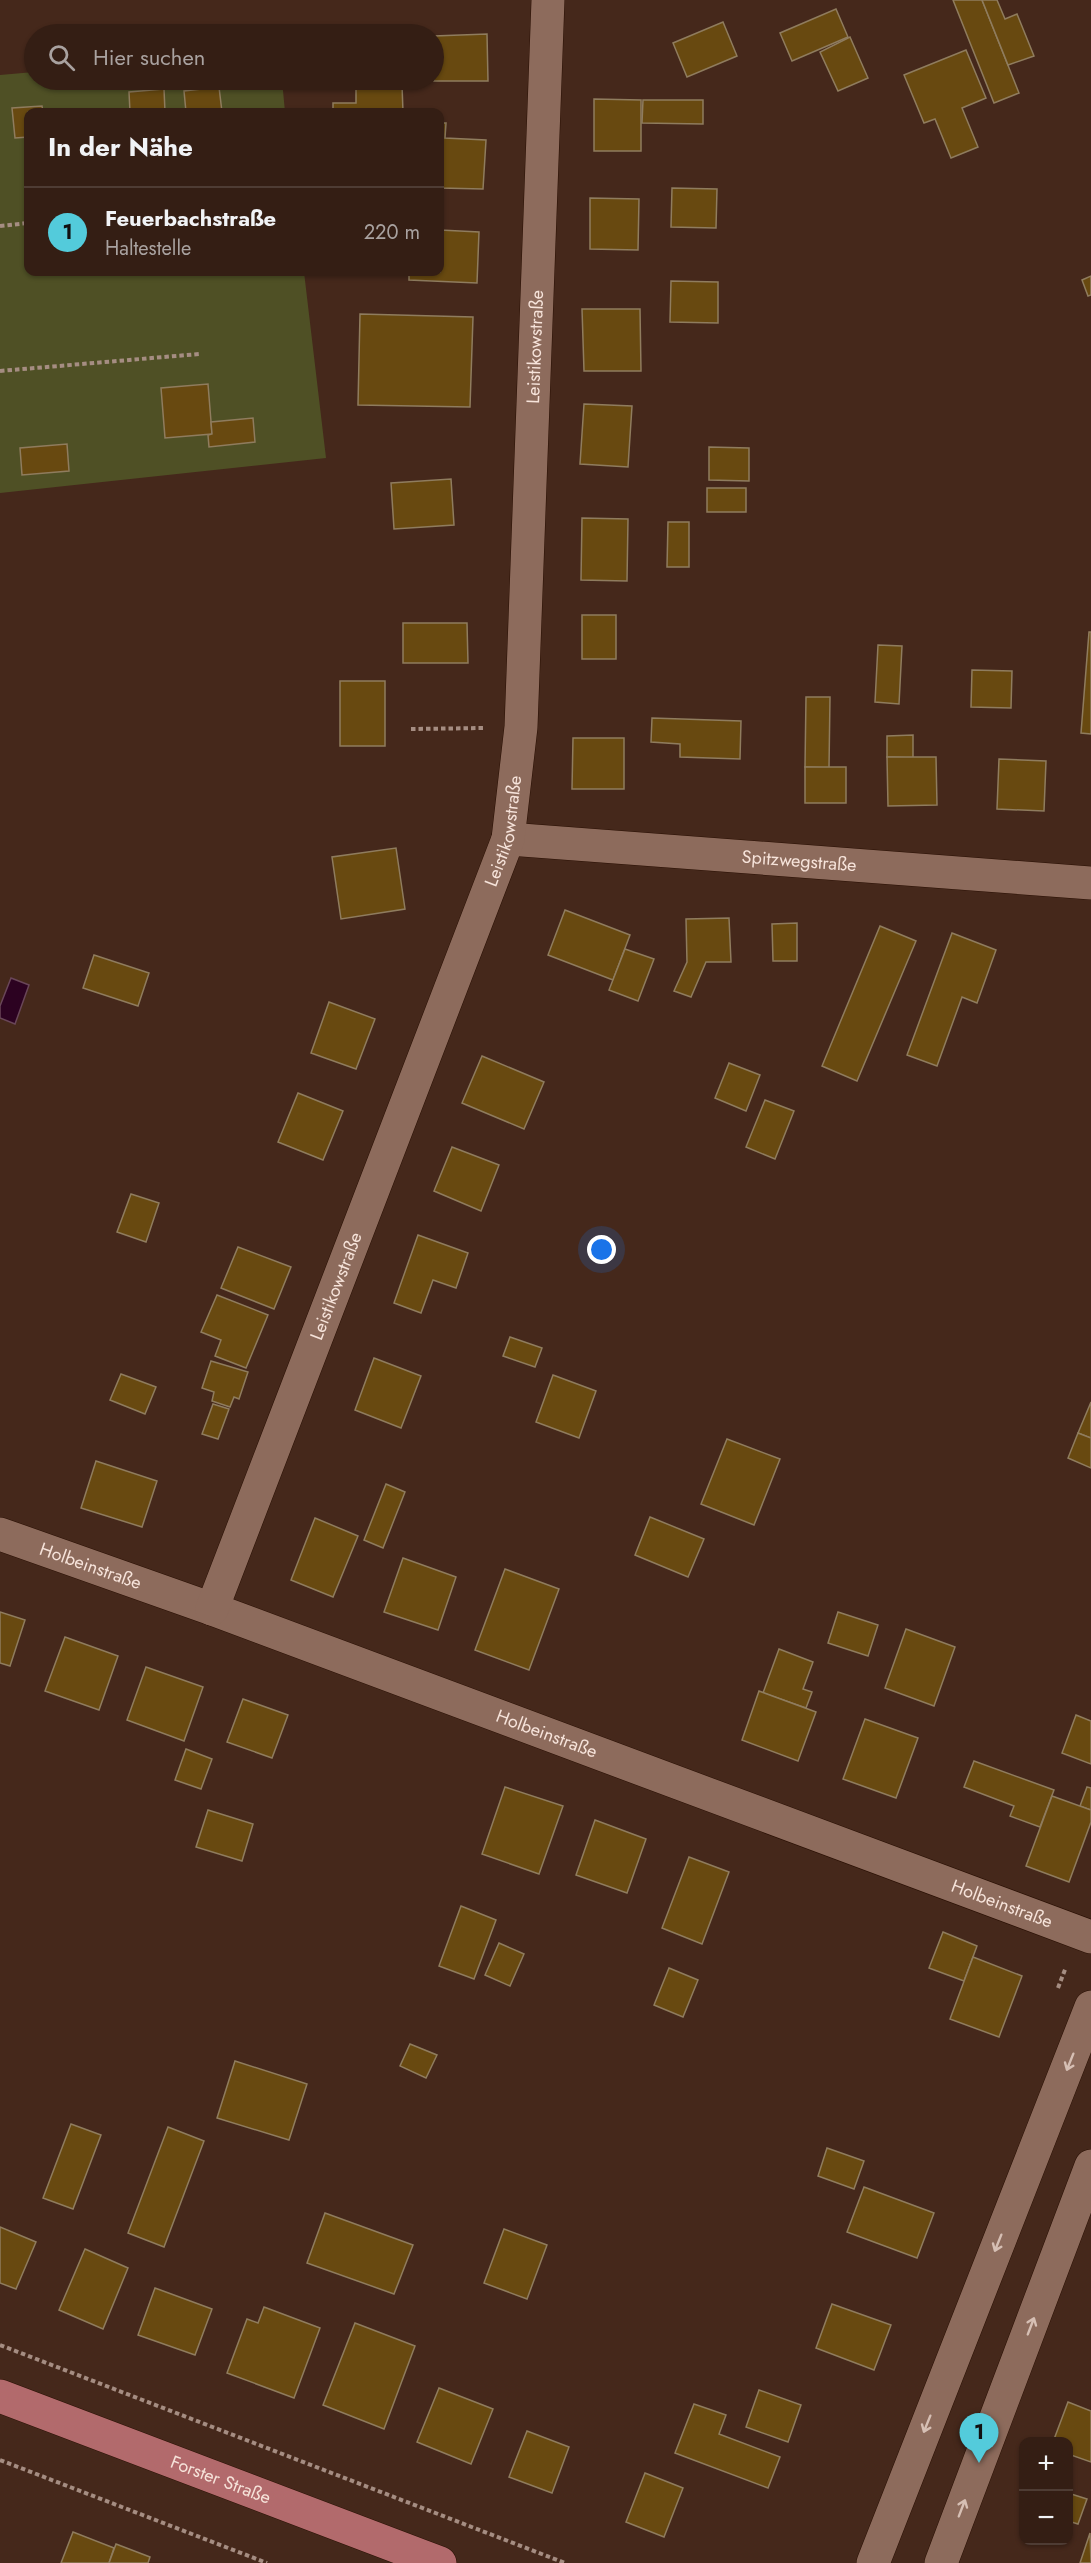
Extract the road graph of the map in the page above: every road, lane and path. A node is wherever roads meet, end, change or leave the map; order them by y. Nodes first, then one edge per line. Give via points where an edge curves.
1 (548, 0) edge
2 (24, 223) edge
3 (0, 226) edge
4 (199, 354) dead end
5 (0, 372) edge
6 (520, 727) junction
7 (411, 729) dead end
8 (508, 839) junction
9 (1091, 883) edge
10 (0, 1534) edge
11 (212, 1610) junction
12 (1091, 1937) edge
13 (1091, 2007) edge
14 (1091, 2166) edge
15 (0, 2345) edge
16 (0, 2396) edge
17 (0, 2460) edge
18 (267, 2563) edge
19 (441, 2563) edge
20 (563, 2563) edge
21 (873, 2563) edge
22 (941, 2563) edge

1 - 6 street, Leistikowstraße
2 - 3 path
4 - 5 path
6 - 7 path
6 - 8 street, Leistikowstraße
8 - 9 street, Spitzwegstraße
8 - 11 street, Leistikowstraße
10 - 11 street, Holbeinstraße
11 - 12 street, Holbeinstraße
13 -> 21 street
22 -> 14 street
15 - 20 path
16 - 19 main road, Forster Straße
17 - 18 path

